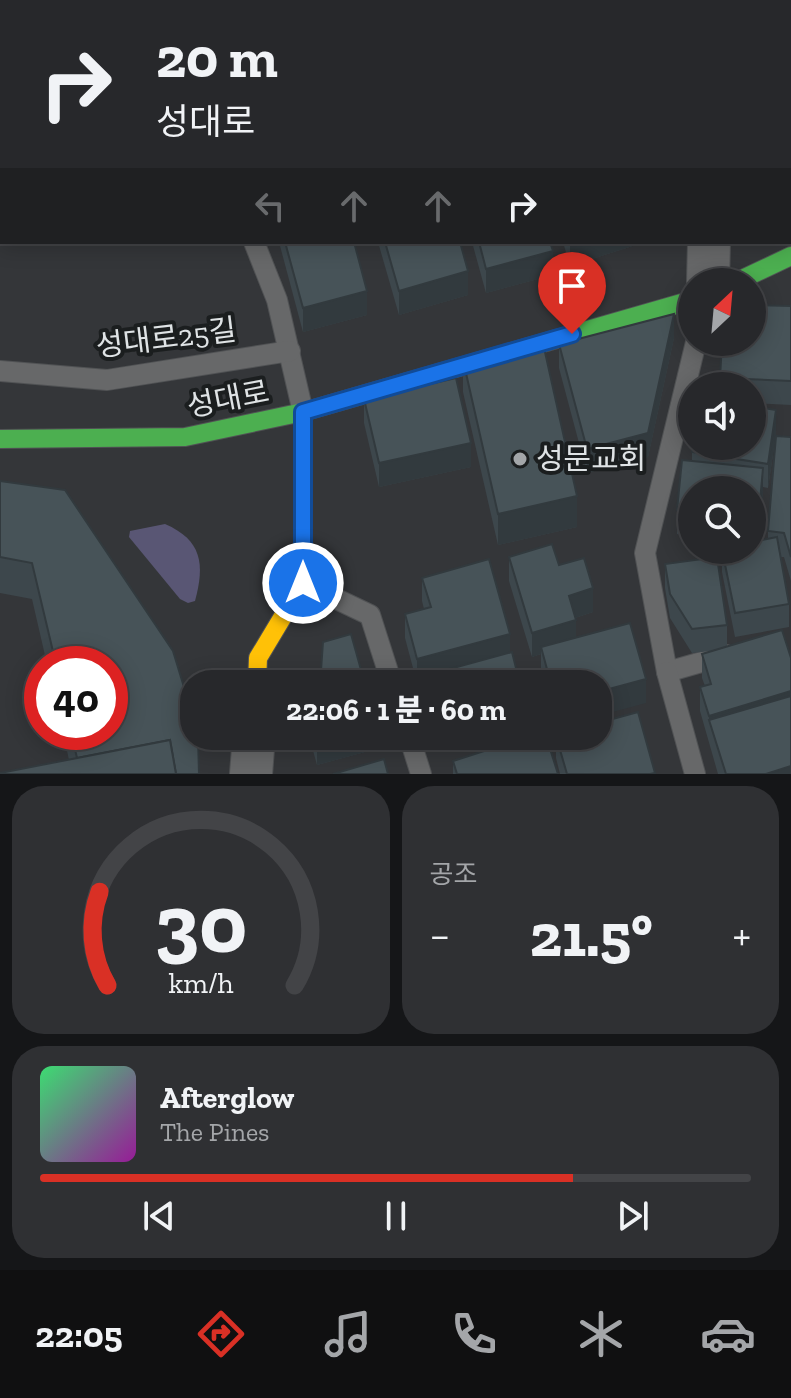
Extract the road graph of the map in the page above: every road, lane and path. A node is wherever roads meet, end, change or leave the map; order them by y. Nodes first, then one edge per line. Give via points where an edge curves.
1 (255, 244) edge
2 (709, 244) edge
3 (791, 256) edge
4 (708, 268) edge
5 (766, 268) edge
6 (678, 304) edge
7 (290, 351) junction
8 (693, 356) edge
9 (0, 371) edge
10 (303, 412) junction
11 (0, 439) edge
12 (303, 583) junction
13 (750, 648) edge
14 (258, 670) edge
15 (388, 670) edge
16 (667, 672) junction
17 (253, 750) edge
18 (413, 750) edge
19 (251, 774) edge
20 (421, 774) edge
21 (695, 774) edge

1 - 7 lane, 성대로25길
2 - 4 street
3 - 5 street
6 - 10 street, 성대로
7 - 9 lane, 성대로25길 via 107,380
7 - 10 lane, 성대로25길
8 - 16 lane via 645,553
10 - 11 street, 성대로 via 185,437
10 - 12 street
12 - 14 street via 258,658
12 - 15 lane via 370,615
13 - 16 lane
16 - 21 lane
17 - 19 street
18 - 20 lane

